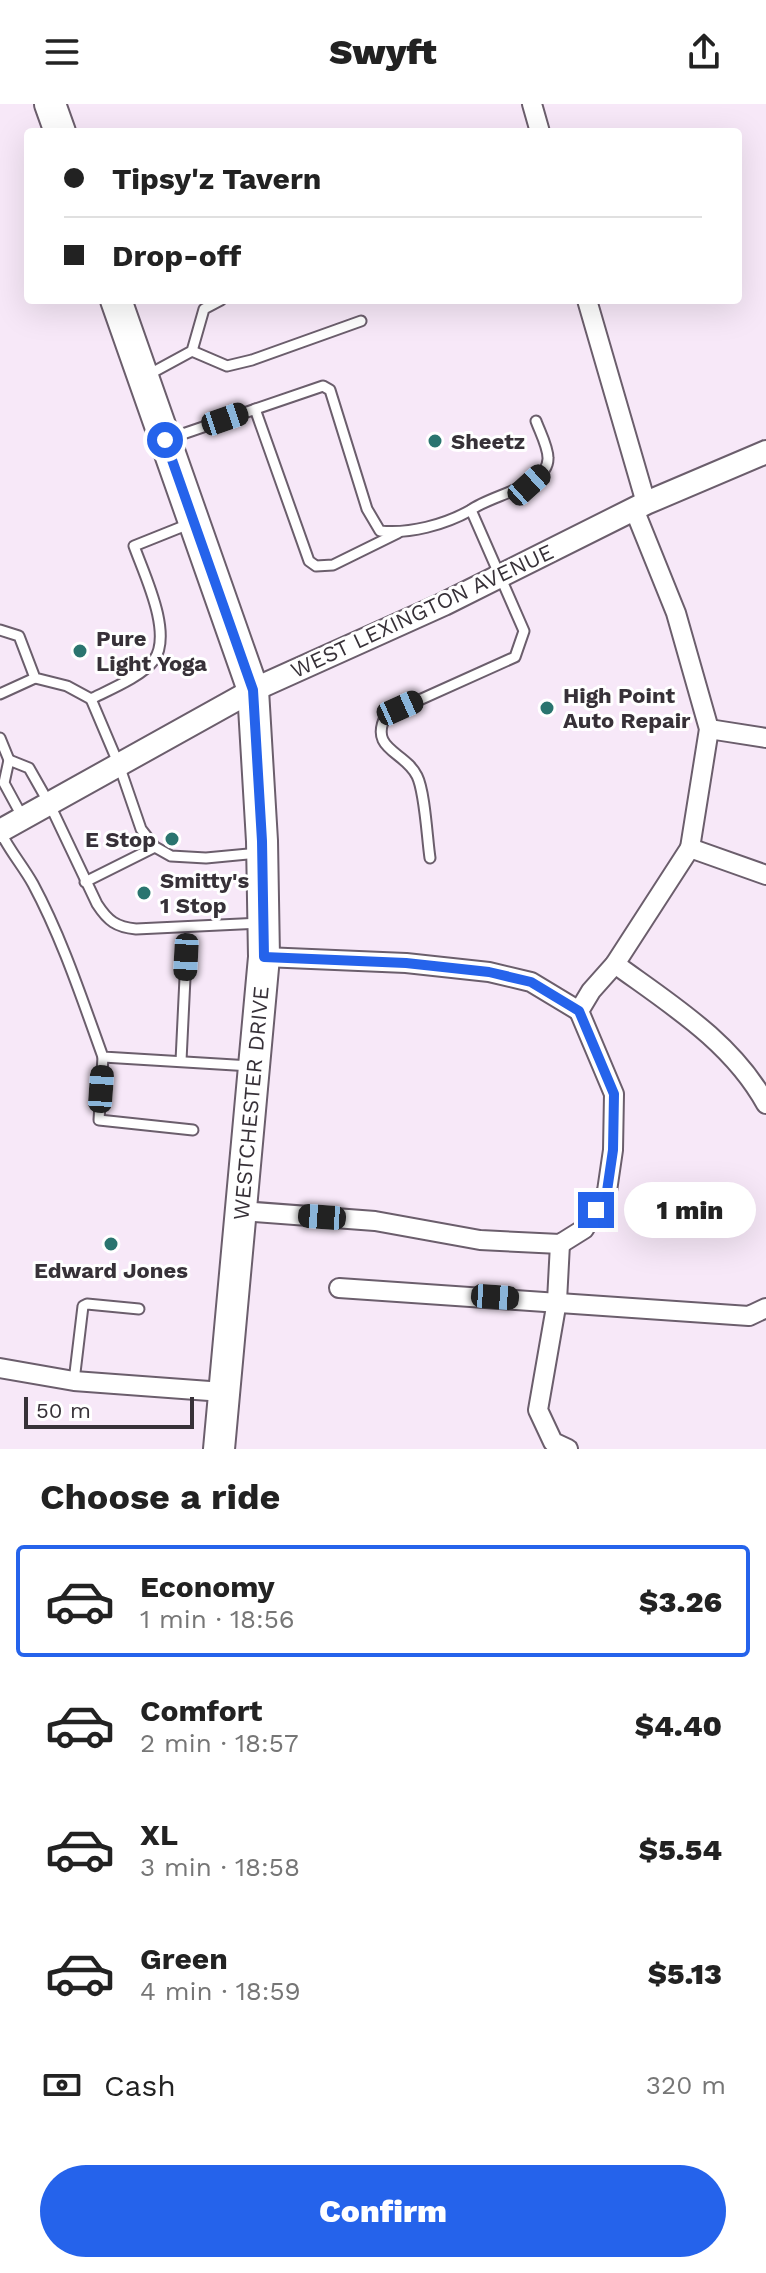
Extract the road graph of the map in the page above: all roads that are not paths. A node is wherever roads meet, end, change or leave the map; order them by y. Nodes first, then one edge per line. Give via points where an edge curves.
1 (50, 104) edge
2 (532, 104) edge
3 (59, 128) edge
4 (539, 128) edge
5 (121, 304) edge
6 (213, 304) edge
7 (588, 304) edge
8 (361, 321) dead end
9 (192, 351) junction
10 (143, 378) junction
11 (255, 409) junction
12 (536, 421) dead end
13 (165, 440) junction
14 (766, 452) edge
15 (640, 506) junction
16 (471, 510) junction
17 (194, 522) junction
18 (399, 533) junction
19 (499, 576) junction
20 (0, 630) edge
21 (35, 678) junction
22 (253, 690) junction
23 (0, 694) edge
24 (91, 699) junction
25 (709, 729) junction
26 (0, 738) edge
27 (766, 738) edge
28 (9, 760) junction
29 (119, 765) junction
30 (50, 805) junction
31 (23, 818) junction
32 (0, 831) edge
33 (155, 847) junction
34 (690, 848) junction
35 (262, 853) junction
36 (430, 858) dead end
37 (766, 875) edge
38 (85, 882) junction
39 (262, 923) junction
40 (186, 957) dead end
41 (264, 957) junction
42 (615, 964) junction
43 (579, 1011) junction
44 (103, 1057) junction
45 (181, 1061) junction
46 (253, 1066) junction
47 (766, 1104) edge
48 (193, 1130) dead end
49 (242, 1211) junction
50 (560, 1244) junction
51 (339, 1288) dead end
52 (557, 1301) junction
53 (766, 1308) edge
54 (139, 1309) dead end
55 (0, 1368) edge
56 (74, 1381) junction
57 (223, 1392) junction
58 (219, 1449) edge
59 (568, 1449) edge

1 - 3 main road
2 - 4 street
5 - 10 main road, WESTCHESTER DRIVE
6 - 9 lane via 204,309
7 - 15 street
8 - 9 lane via 227,366
9 - 10 lane
10 - 13 main road, WESTCHESTER DRIVE
11 - 13 lane
11 - 18 lane via 323,386 330,390 367,509 380,531
11 - 18 lane via 309,561 333,565
12 - 16 lane via 548,459 544,471 529,485
13 - 17 main road, WESTCHESTER DRIVE
14 - 15 street, WEST LEXINGTON AVENUE
15 - 19 street, WEST LEXINGTON AVENUE
15 - 25 street
16 - 18 lane
16 - 19 lane
17 - 22 main road, WESTCHESTER DRIVE
17 - 24 lane via 134,546 158,615 161,636 155,659
19 - 22 street, WEST LEXINGTON AVENUE
19 - 36 lane via 524,631 515,657 382,721 385,746 409,763 418,777
20 - 21 lane via 19,636
21 - 23 lane
21 - 24 lane
22 - 29 street, WEST LEXINGTON AVENUE
22 - 35 main road, WESTCHESTER DRIVE
24 - 29 lane
25 - 27 street
25 - 34 street
26 - 28 lane
28 - 30 lane via 29,768
28 - 31 lane via 4,783
29 - 30 street, WEST LEXINGTON AVENUE
29 - 33 lane via 141,829
30 - 31 street, WEST LEXINGTON AVENUE
30 - 38 lane
31 - 32 street, WEST LEXINGTON AVENUE
32 - 44 lane via 32,882
33 - 35 lane via 171,856 206,858
33 - 38 lane
34 - 37 street
34 - 42 street
35 - 39 main road, WESTCHESTER DRIVE
38 - 39 lane via 107,919 119,927
39 - 41 main road, WESTCHESTER DRIVE
40 - 45 lane
41 - 43 street via 489,972 531,982
41 - 46 main road, WESTCHESTER DRIVE
42 - 43 street
42 - 47 street via 704,1029 735,1060
43 - 50 street via 614,1094 613,1150 607,1191 584,1229
44 - 45 lane
44 - 48 lane via 99,1120
45 - 46 lane
46 - 49 main road, WESTCHESTER DRIVE
49 - 50 street via 375,1221 480,1240
49 - 57 main road, WESTCHESTER DRIVE
50 - 52 street
51 - 52 street
52 - 53 street via 749,1316
52 - 59 street via 538,1410 553,1442
54 - 56 lane via 83,1306
55 - 56 street
56 - 57 street
57 - 58 main road, WESTCHESTER DRIVE

